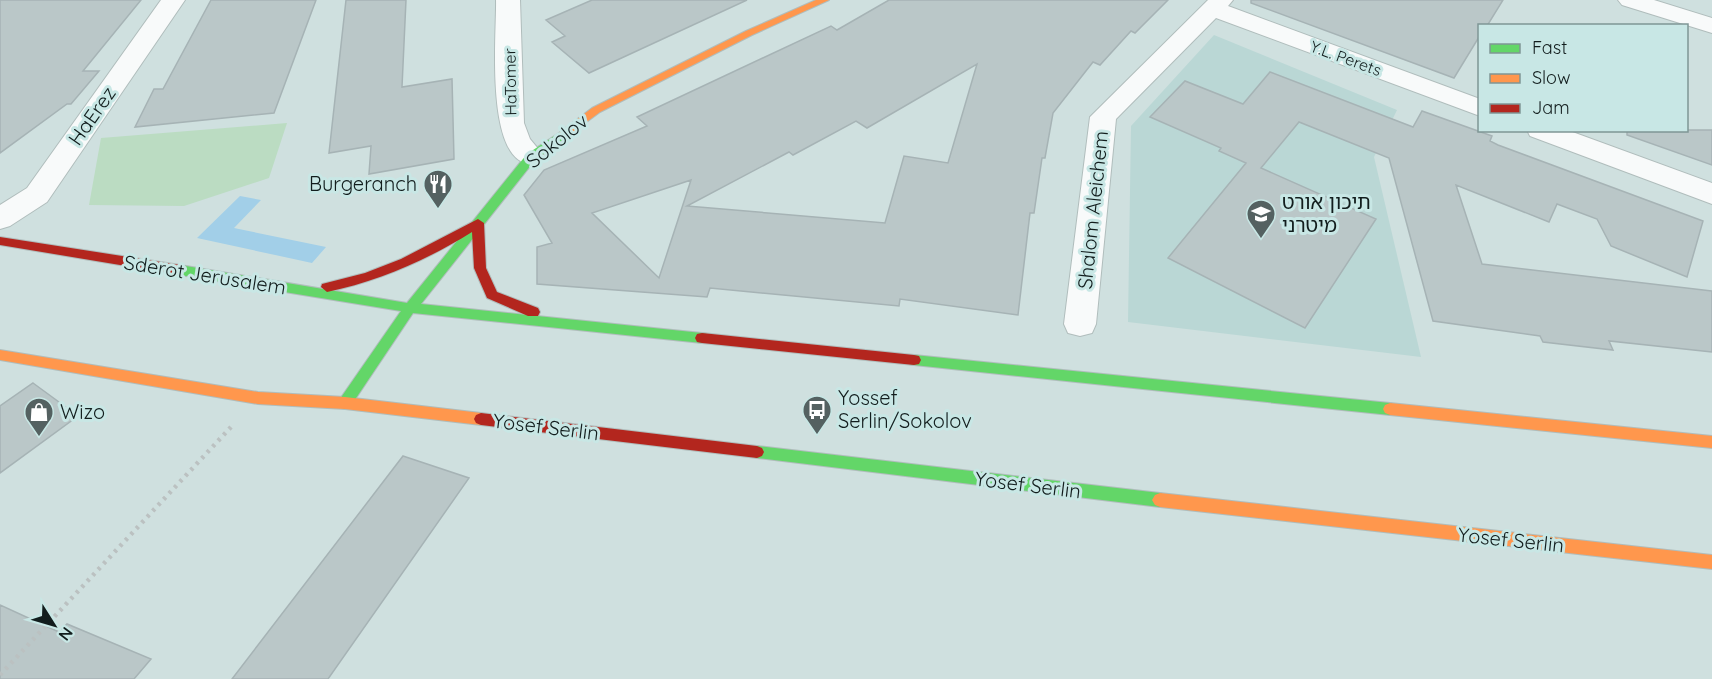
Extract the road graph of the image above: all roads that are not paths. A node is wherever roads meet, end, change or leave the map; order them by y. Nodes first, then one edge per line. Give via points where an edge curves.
1 (173, 0) edge
2 (508, 0) edge
3 (824, 0) edge
4 (1630, 0) edge
5 (1217, 4) edge
6 (1712, 26) edge
7 (1478, 108) edge
8 (1545, 132) edge
9 (531, 157) junction
10 (1712, 194) edge
11 (0, 219) edge
12 (478, 223) junction
13 (0, 241) edge
14 (301, 290) junction
15 (410, 308) junction
16 (1080, 324) dead end
17 (565, 326) junction
18 (0, 355) edge
19 (345, 403) junction
20 (1712, 442) edge
21 (1712, 562) edge

1 - 11 street, HaErez via 37,195
2 - 9 street, HaTomer via 511,123 518,142
3 - 9 main road, Sokolov via 596,110
4 - 6 street
5 - 7 street, Y.L. Perets
5 - 16 street, Shalom Aleichem via 1103,117
8 - 10 street
9 - 12 main road, Sokolov
12 - 14 main road via 428,254 361,282
12 - 15 main road, Sokolov
12 - 17 main road via 480,268 492,295
13 - 14 main road, Sderot Jerusalem
14 - 15 main road, Sderot Jerusalem
15 - 17 main road
15 - 19 main road, Sokolov
17 - 20 main road
18 - 19 main road via 258,398
19 - 21 main road, Yosef Serlin via 1255,512

